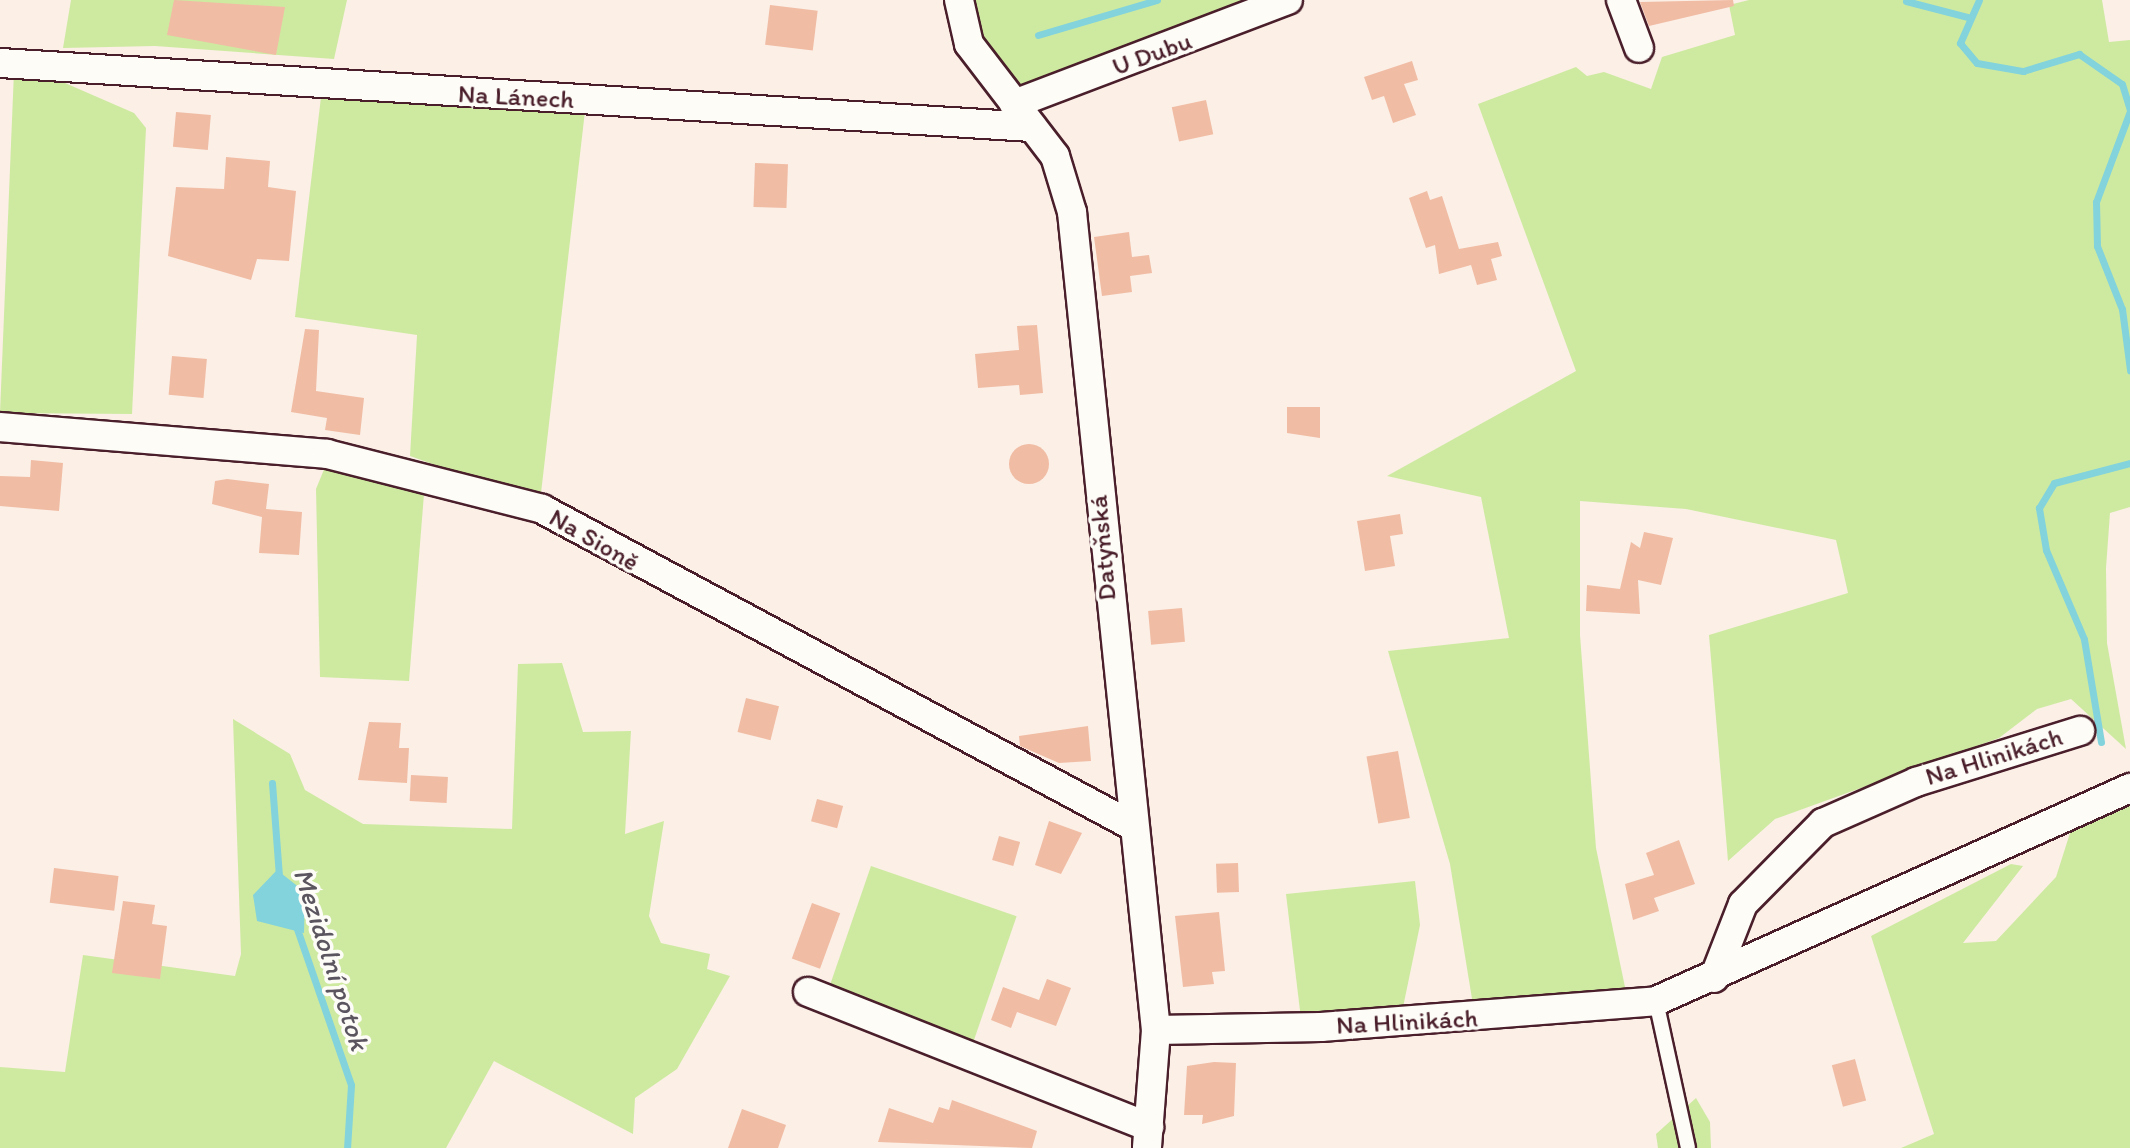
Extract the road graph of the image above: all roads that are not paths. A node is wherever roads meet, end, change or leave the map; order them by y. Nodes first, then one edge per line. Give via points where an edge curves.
1 (959, 0) edge
2 (1288, 0) edge
3 (1621, 0) edge
4 (1639, 48) dead end
5 (0, 63) edge
6 (1014, 104) junction
7 (1032, 127) junction
8 (0, 427) edge
9 (2080, 731) dead end
10 (2130, 788) edge
11 (1133, 826) junction
12 (1714, 978) junction
13 (808, 992) dead end
14 (1656, 1001) junction
15 (1156, 1030) junction
16 (1148, 1137) edge
17 (1688, 1148) edge

1 - 6 street, Datyňská via 969,44
2 - 6 street, U Dubu
3 - 4 street
5 - 7 street, Na Lánech
6 - 7 street, Datyňská
7 - 11 street, Datyňská via 1055,156 1072,212
8 - 11 street, Na Sioně via 327,454 542,509
9 - 12 street, Na Hlinikách via 1916,782 1823,823 1743,904
10 - 12 street, Na Hlinikách
11 - 15 street, Datyňská
12 - 14 street, Na Hlinikách
13 - 16 street, Datyňská
14 - 15 street, Na Hlinikách via 1350,1026
14 - 17 lane
15 - 16 street, Datyňská

